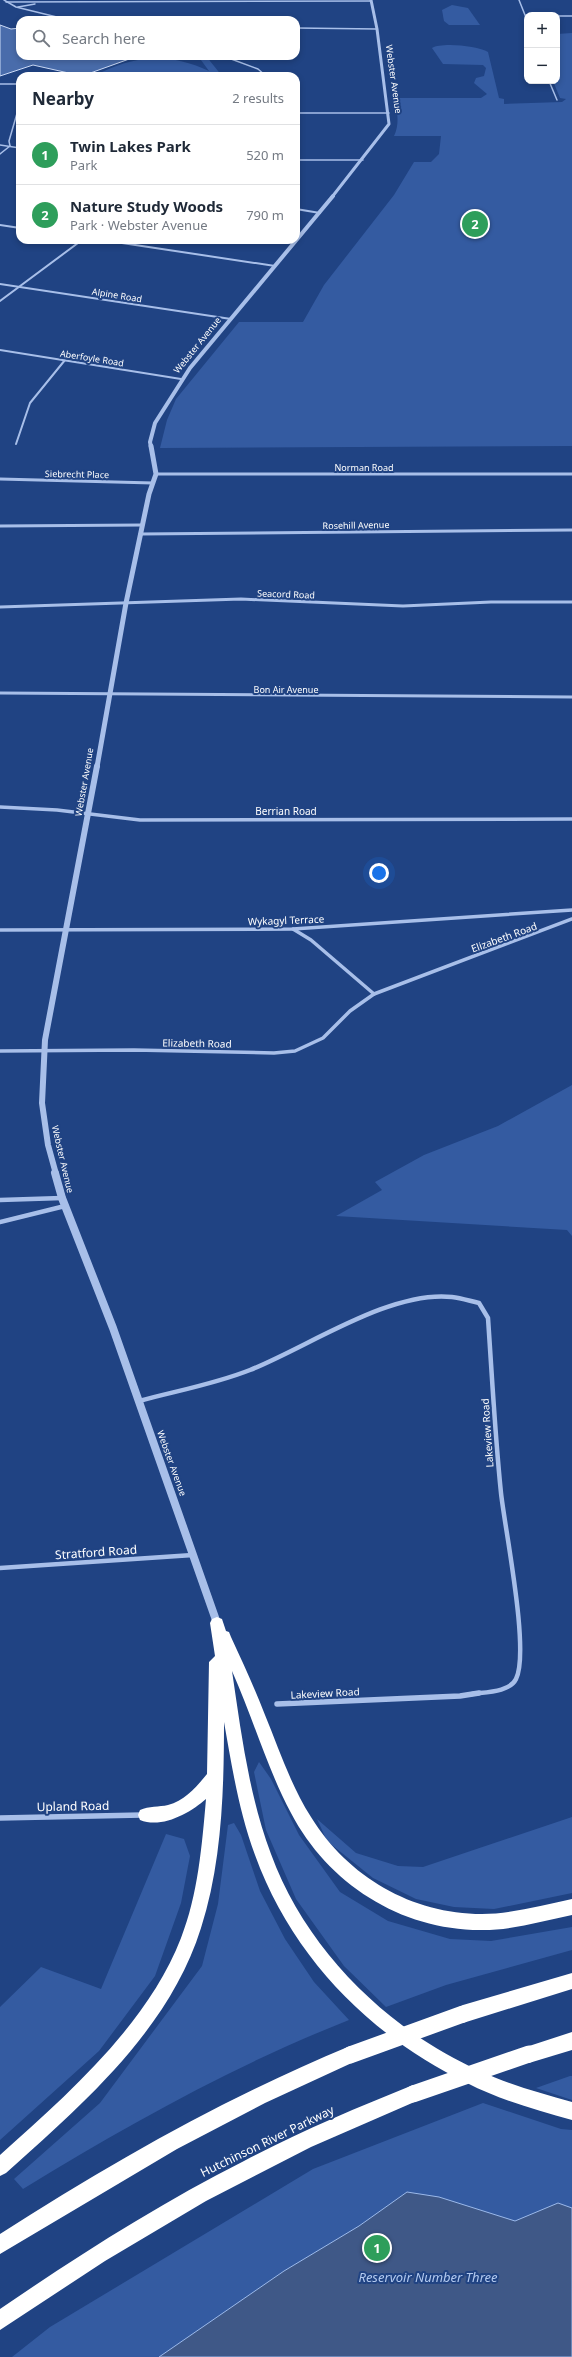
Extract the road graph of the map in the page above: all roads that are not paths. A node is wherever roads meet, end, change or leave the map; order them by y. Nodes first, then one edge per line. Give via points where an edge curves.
1 (4, 0) edge
2 (519, 0) edge
3 (270, 1) edge
4 (371, 1) edge
5 (6, 2) junction
6 (44, 2) junction
7 (18, 8) junction
8 (525, 12) edge
9 (52, 16) edge
10 (560, 16) edge
11 (572, 16) edge
12 (300, 28) edge
13 (377, 28) junction
14 (234, 60) edge
15 (261, 72) edge
16 (0, 84) edge
17 (16, 84) edge
18 (550, 84) edge
19 (556, 100) dead end
20 (300, 113) edge
21 (389, 114) junction
22 (16, 117) edge
23 (0, 144) edge
24 (10, 146) junction
25 (16, 147) edge
26 (0, 154) edge
27 (300, 160) edge
28 (363, 160) junction
29 (300, 210) edge
30 (320, 212) junction
31 (0, 225) edge
32 (16, 227) edge
33 (300, 236) edge
34 (77, 244) edge
35 (129, 244) edge
36 (293, 244) edge
37 (275, 266) junction
38 (0, 284) edge
39 (19, 287) junction
40 (0, 301) edge
41 (231, 319) junction
42 (0, 350) edge
43 (65, 360) junction
44 (181, 379) junction
45 (16, 444) dead end
46 (156, 474) junction
47 (572, 474) edge
48 (0, 479) edge
49 (153, 483) junction
50 (142, 525) junction
51 (0, 526) edge
52 (572, 530) edge
53 (140, 534) junction
54 (572, 602) edge
55 (126, 603) junction
56 (0, 607) edge
57 (0, 693) edge
58 (110, 694) junction
59 (572, 697) edge
60 (0, 807) edge
61 (89, 814) junction
62 (572, 819) edge
63 (572, 910) edge
64 (572, 920) edge
65 (293, 929) junction
66 (0, 930) edge
67 (67, 930) junction
68 (374, 994) junction
69 (0, 1051) edge
70 (44, 1051) junction
71 (62, 1198) junction
72 (0, 1200) edge
73 (65, 1206) junction
74 (0, 1222) edge
75 (138, 1401) junction
76 (194, 1555) junction
77 (0, 1568) edge
78 (217, 1623) junction
79 (277, 1704) dead end
80 (216, 1775) junction
81 (146, 1815) joint
82 (0, 1818) edge
83 (572, 1907) edge
84 (572, 1980) edge
85 (572, 2041) edge
86 (572, 2111) edge
87 (0, 2167) edge
88 (0, 2245) edge
89 (0, 2320) edge

1 - 5 street
2 - 8 street
3 - 4 street
3 - 6 street
4 - 13 street, Webster Avenue
5 - 6 street
5 - 7 street
6 - 7 street
7 - 9 street
10 - 11 street
12 - 13 street
13 - 21 street, Webster Avenue
14 - 15 street
16 - 17 street
18 - 19 street
20 - 21 street
21 - 28 street, Webster Avenue via 389,124
22 - 24 street
23 - 24 street
24 - 25 street
24 - 26 street
27 - 28 street
28 - 30 street, Webster Avenue
29 - 30 street
30 - 33 street, Webster Avenue
31 - 32 street
34 - 39 street
35 - 37 street
36 - 37 street, Webster Avenue
37 - 41 street, Webster Avenue
38 - 39 street, Alpine Road
39 - 40 street
39 - 41 street, Alpine Road
41 - 44 street, Webster Avenue
42 - 43 street, Aberfoyle Road
43 - 44 street, Aberfoyle Road
43 - 45 street via 30,403
44 - 46 street, Webster Avenue via 155,423 150,442
46 - 47 street, Norman Road
46 - 49 street, Webster Avenue
48 - 49 street, Siebrecht Place
49 - 50 street, Webster Avenue
50 - 51 street
50 - 53 street, Webster Avenue
52 - 53 street, Rosehill Avenue
53 - 55 street, Webster Avenue
54 - 55 street, Seacord Road via 403,606 241,599
55 - 56 street, Seacord Road
55 - 58 street, Webster Avenue
57 - 58 street, Bon Air Avenue
58 - 59 street, Bon Air Avenue
58 - 61 street, Webster Avenue
60 - 61 street, Berrian Road
61 - 62 street, Berrian Road via 140,820
61 - 67 street, Webster Avenue
63 - 65 street, Wykagyl Terrace
64 - 68 street, Elizabeth Road
65 - 67 street, Wykagyl Terrace
65 - 68 street via 311,940
66 - 67 street, Wykagyl Terrace
67 - 70 street, Webster Avenue
68 - 70 street, Elizabeth Road via 350,1011 323,1038 295,1051
69 - 70 street, Elizabeth Road
70 - 71 street, Webster Avenue via 42,1103 48,1145
71 - 72 street
71 - 73 street, Webster Avenue
73 - 74 street
73 - 75 street, Webster Avenue via 113,1328
75 - 76 street, Webster Avenue
75 - 79 street, Lakeview Road via 250,1370 307,1342 388,1308 429,1297 468,1299 479,1303 488,1318 501,1493 519,1625 521,1664 516,1680 501,1690 460,1696
76 - 77 street, Stratford Road
76 - 78 street, Webster Avenue
78 - 80 highway
78 - 83 highway via 252,1699 296,1807 320,1844 352,1877 375,1894 402,1907 436,1918 498,1921
78 - 86 highway via 234,1729 256,1834 275,1884 313,1948 366,2006 398,2033 433,2056 499,2089 551,2107
80 - 81 highway via 199,1796 184,1808 171,1813
80 - 87 highway via 202,1889 189,1939 175,1969 144,2018 100,2072
81 - 82 street, Upland Road
84 - 88 highway, bridge via 463,2014 350,2054 271,2090 133,2161
85 - 89 highway, Hutchinson River Parkway, bridge via 413,2094 330,2128 185,2202 89,2259

